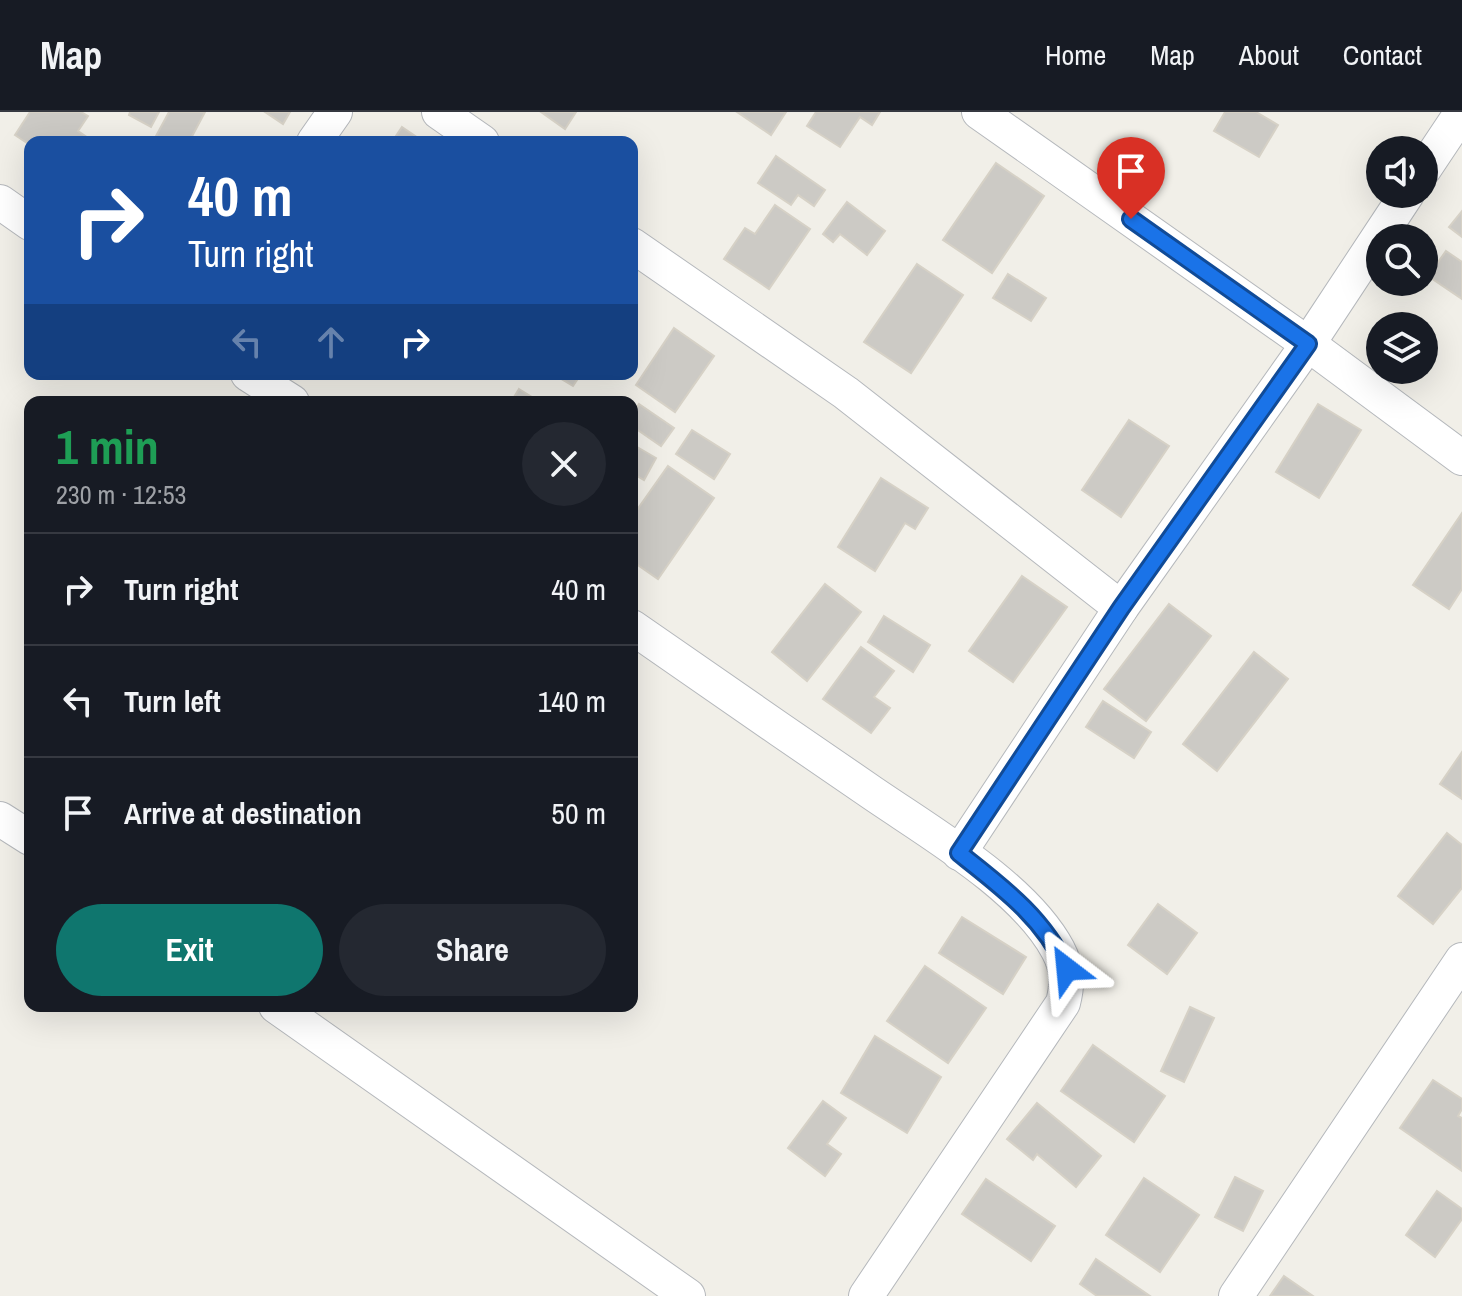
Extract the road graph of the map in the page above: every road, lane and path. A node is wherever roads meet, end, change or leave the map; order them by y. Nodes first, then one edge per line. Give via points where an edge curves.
1 (335, 112) edge
2 (439, 112) edge
3 (979, 112) edge
4 (1462, 112) edge
5 (318, 136) edge
6 (473, 136) edge
7 (1438, 148) edge
8 (0, 202) edge
9 (1398, 208) edge
10 (24, 219) edge
11 (638, 249) edge
12 (1308, 344) junction
13 (257, 380) edge
14 (283, 396) edge
15 (1462, 458) edge
16 (1121, 608) junction
17 (638, 631) edge
18 (0, 819) edge
19 (24, 834) edge
20 (959, 853) junction
21 (1462, 960) edge
22 (285, 1012) edge
23 (688, 1296) edge
24 (866, 1296) edge
25 (1236, 1296) edge

1 - 5 street
2 - 6 street
3 - 12 street
4 - 7 street
8 - 10 street
9 - 12 street
11 - 16 street via 846,393
12 - 15 street
12 - 16 street
13 - 14 street
16 - 20 street
17 - 20 street
18 - 19 street
20 - 24 street via 1040,924 1067,969 1067,985 1063,1003
21 - 25 street
22 - 23 street

